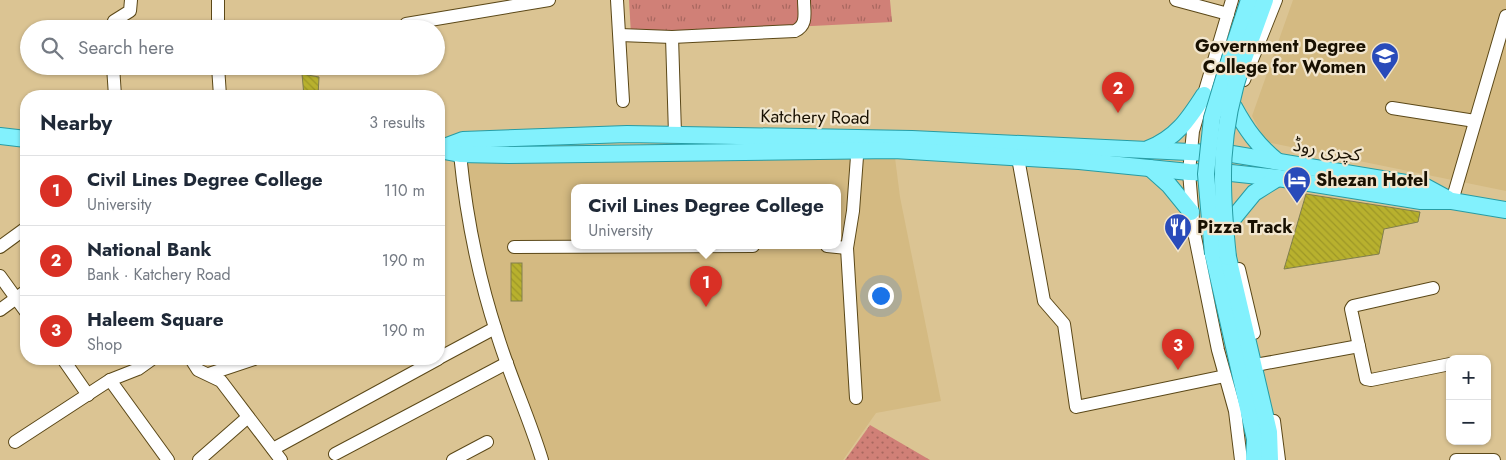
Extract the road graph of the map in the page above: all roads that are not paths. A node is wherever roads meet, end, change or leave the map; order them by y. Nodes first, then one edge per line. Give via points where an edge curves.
1 (131, 0) edge
2 (218, 0) edge
3 (549, 0) edge
4 (617, 0) edge
5 (804, 0) edge
6 (1176, 0) edge
7 (1232, 0) edge
8 (1249, 0) edge
9 (1265, 0) edge
10 (1276, 0) edge
11 (486, 5) edge
12 (1228, 14) junction
13 (1506, 16) edge
14 (114, 20) edge
15 (218, 20) edge
16 (423, 20) edge
17 (620, 35) junction
18 (672, 37) junction
19 (114, 75) edge
20 (219, 75) edge
21 (115, 90) edge
22 (220, 90) edge
23 (1204, 95) junction
24 (623, 101) dead end
25 (1234, 108) junction
26 (1392, 108) dead end
27 (1475, 121) junction
28 (627, 134) junction
29 (675, 134) junction
30 (0, 136) edge
31 (508, 137) junction
32 (20, 138) edge
33 (734, 144) junction
34 (858, 144) junction
35 (912, 145) junction
36 (445, 147) edge
37 (445, 150) edge
38 (1143, 151) junction
39 (1191, 151) junction
40 (628, 153) junction
41 (460, 154) junction
42 (1232, 154) junction
43 (509, 155) junction
44 (1018, 158) junction
45 (1150, 168) junction
46 (1279, 171) junction
47 (1189, 172) junction
48 (1231, 174) junction
49 (1452, 201) junction
50 (1506, 210) edge
51 (1191, 212) junction
52 (1231, 221) junction
53 (20, 232) edge
54 (0, 247) edge
55 (514, 247) dead end
56 (571, 247) edge
57 (841, 247) edge
58 (847, 248) junction
59 (1220, 255) junction
60 (0, 276) edge
61 (1433, 288) dead end
62 (20, 294) edge
63 (20, 296) edge
64 (0, 310) edge
65 (495, 328) junction
66 (1359, 346) junction
67 (445, 354) edge
68 (507, 363) junction
69 (1261, 364) junction
70 (67, 365) edge
71 (144, 365) edge
72 (195, 365) edge
73 (236, 365) edge
74 (425, 365) edge
75 (1446, 365) edge
76 (209, 374) junction
77 (1225, 376) junction
78 (110, 380) junction
79 (88, 395) junction
80 (856, 398) dead end
81 (248, 417) junction
82 (15, 442) dead end
83 (487, 442) dead end
84 (273, 449) junction
85 (336, 454) dead end
86 (1470, 459) edge
87 (168, 460) edge
88 (199, 460) edge
89 (281, 460) edge
90 (453, 460) edge
91 (542, 460) edge
92 (1241, 460) edge
93 (1254, 460) edge
94 (1270, 460) edge
95 (1279, 460) edge
96 (1456, 460) edge
97 (1494, 460) edge

1 - 14 street via 130,11
2 - 15 street
3 - 11 street
4 - 17 street
5 - 18 street via 805,22 794,32
6 - 12 street
7 - 12 street
8 - 59 main road, bridge via 1212,118 1206,174
9 - 59 main road, bridge via 1231,97 1222,179
10 - 25 street
11 - 16 street
12 - 23 street
13 - 27 street
17 - 18 street
17 - 24 street
18 - 29 street
19 - 21 street
20 - 22 street
23 - 38 main road via 1176,134
23 - 39 street via 1193,131
25 - 42 street
25 - 46 main road
26 - 27 street
27 - 49 street
28 - 29 main road, Katchery Road
28 - 31 main road, Katchery Road
28 - 40 main road
29 - 33 main road, Katchery Road
30 - 32 main road
31 - 36 main road, Katchery Road via 463,140
31 - 43 main road
33 - 34 main road, Katchery Road
33 - 40 main road, Katchery Road
34 - 35 main road, Katchery Road
34 - 58 street
35 - 38 main road, Katchery Road
35 - 44 main road, Katchery Road
37 - 41 main road, Katchery Road
38 - 39 main road, Katchery Road
39 - 42 main road, کچری روڈ
39 - 47 street
40 - 43 main road, Katchery Road
41 - 43 main road, Katchery Road
41 - 65 street via 483,287
42 - 46 main road, کچری روڈ
42 - 48 street
44 - 45 main road, Katchery Road
44 - 77 street via 1044,301 1064,324 1076,407
45 - 47 main road, Katchery Road
45 - 51 main road
46 - 48 main road, کچری روڈ
46 - 49 main road, کچری روڈ via 1421,201
46 - 52 main road via 1254,193
47 - 48 main road, کچری روڈ
47 - 51 street
48 - 52 street
49 - 50 main road, کچری روڈ
51 - 77 street
52 - 69 street via 1232,239
53 - 54 street
55 - 56 street
57 - 58 street
58 - 80 street
59 - 93 main road via 1255,439
59 - 94 main road via 1269,432
60 - 62 street
61 - 66 street via 1353,306
63 - 64 street
65 - 67 street
65 - 68 street
66 - 69 street
66 - 75 street via 1366,379
68 - 85 street
68 - 91 street
69 - 95 street via 1278,441
70 - 79 street
71 - 78 street
72 - 76 street via 198,370
73 - 76 street
74 - 84 street
76 - 81 street via 221,381
77 - 92 street via 1235,411
78 - 79 street
78 - 87 street
79 - 82 street
81 - 84 street
81 - 88 street
83 - 90 street
84 - 89 street
86 - 96 street
86 - 97 street

